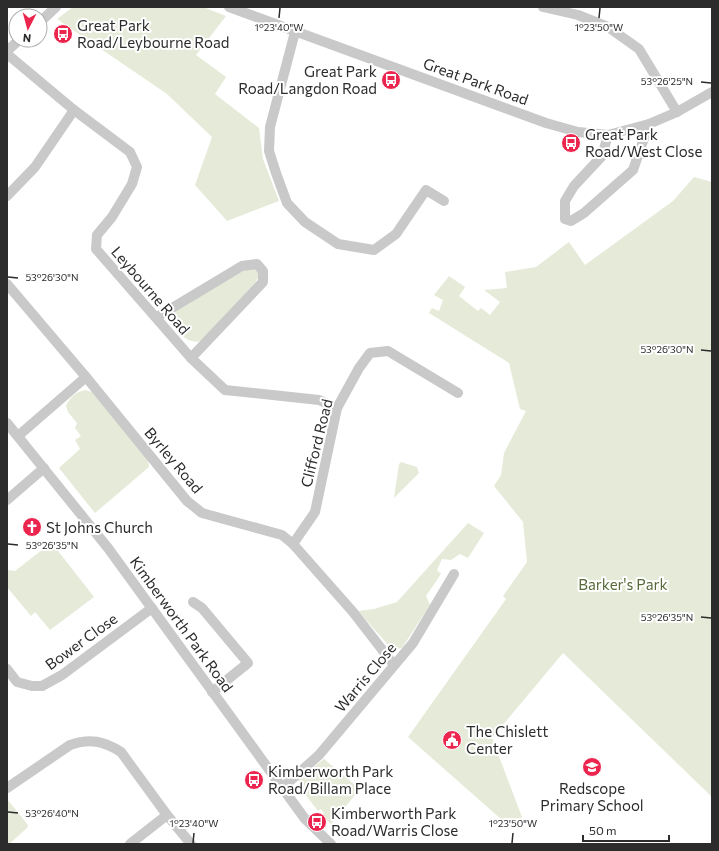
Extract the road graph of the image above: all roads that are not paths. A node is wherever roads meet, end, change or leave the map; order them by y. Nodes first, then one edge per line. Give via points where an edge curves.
1 (56, 7) edge
2 (229, 7) edge
3 (543, 7) edge
4 (48, 14) edge
5 (295, 32) junction
6 (7, 52) edge
7 (712, 92) edge
8 (74, 110) junction
9 (677, 112) junction
10 (649, 124) junction
11 (608, 135) junction
12 (7, 196) edge
13 (444, 201) dead end
14 (7, 284) edge
15 (157, 317) junction
16 (191, 358) junction
17 (86, 377) junction
18 (458, 393) dead end
19 (337, 408) junction
20 (7, 423) edge
21 (18, 436) junction
22 (44, 468) junction
23 (7, 500) edge
24 (293, 544) junction
25 (454, 574) dead end
26 (193, 602) dead end
27 (152, 608) junction
28 (394, 665) junction
29 (7, 669) edge
30 (212, 692) junction
31 (7, 788) edge
32 (282, 788) junction
33 (167, 815) junction
34 (130, 844) edge
35 (191, 844) edge
36 (331, 844) edge

1 - 4 street
2 - 5 street, Great Park Road
3 - 9 street via 578,15 608,27 639,49
5 - 11 street, Great Park Road via 546,123 578,132
5 - 13 street via 270,127 269,151 287,203 305,222 338,244 374,250 396,234 426,190
6 - 8 street, Leybourne Road
7 - 9 street, Great Park Road
8 - 12 street via 35,167
8 - 15 street, Leybourne Road via 130,152 137,167 132,184 112,217 97,235 96,249
9 - 10 street, Great Park Road
10 - 11 street, Great Park Road
10 - 11 street via 633,170 584,213 571,221 565,219 565,201 574,186 602,156
14 - 17 street, Byrley Road
15 - 16 street, Leybourne Road
15 - 16 street via 242,266 257,264 263,272 262,282
16 - 19 street, Leybourne Road via 225,390 319,400
17 - 21 street
17 - 24 street, Byrley Road via 187,501 202,513 282,535
18 - 19 street, Clifford Road via 388,351 370,353
19 - 24 street, Clifford Road via 315,512
20 - 21 street, Kimberworth Park Road
21 - 22 street, Kimberworth Park Road
22 - 23 street
22 - 27 street, Kimberworth Park Road
24 - 28 street, Byrley Road via 353,612
25 - 28 street, Warris Close via 427,622
26 - 30 street via 202,608 248,663
27 - 29 street, Bower Close via 62,675 42,686 17,682
27 - 30 street, Kimberworth Park Road
28 - 32 street, Warris Close via 319,754
30 - 32 street, Kimberworth Park Road
31 - 33 street via 70,745 94,740 121,752
32 - 36 street, Kimberworth Park Road via 305,819
33 - 34 street
33 - 35 street

